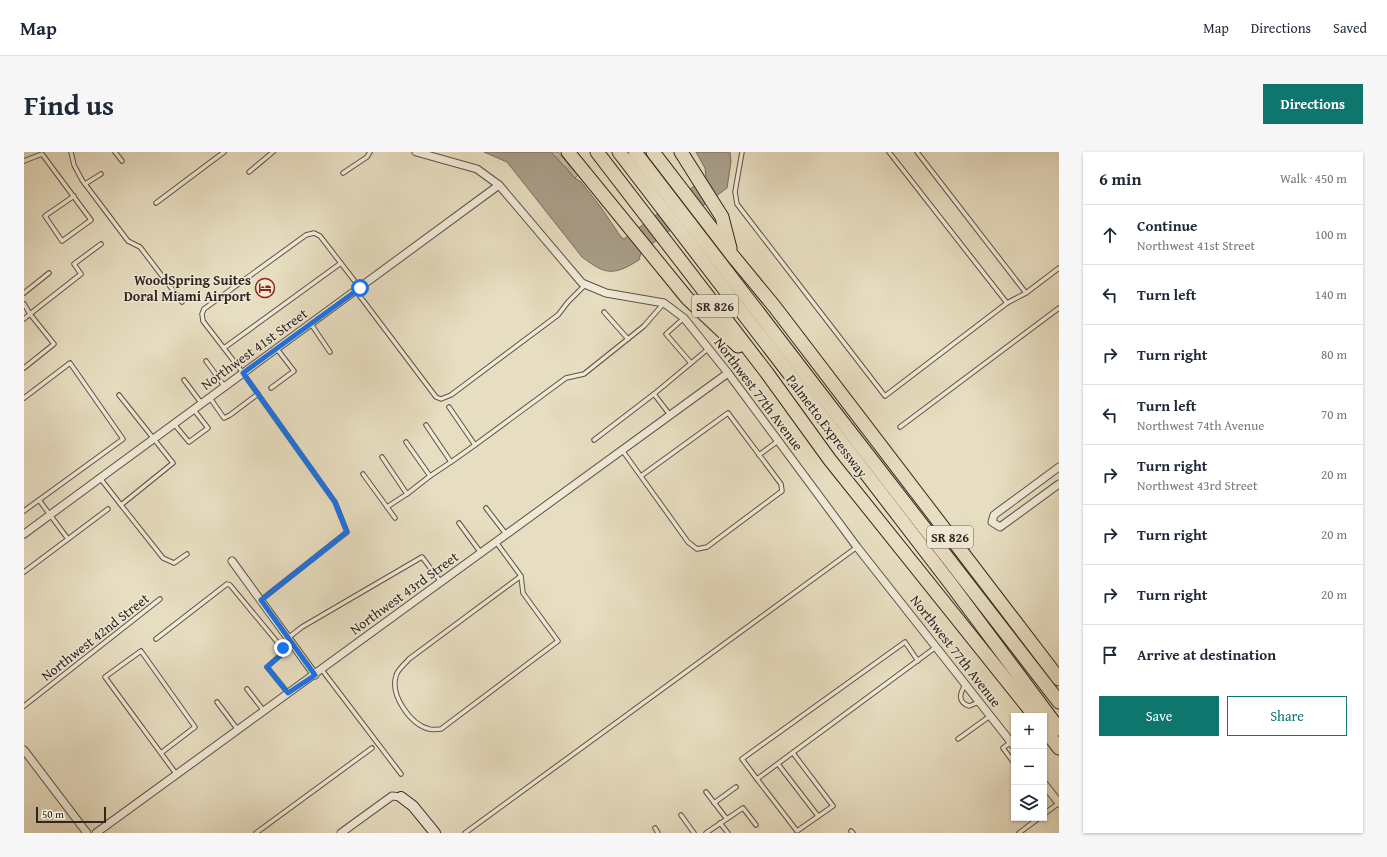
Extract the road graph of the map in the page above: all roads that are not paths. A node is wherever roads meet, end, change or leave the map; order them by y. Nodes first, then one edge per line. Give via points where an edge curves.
1 (71, 152) edge
2 (114, 152) edge
3 (224, 152) edge
4 (273, 152) edge
5 (370, 152) edge
6 (416, 152) edge
7 (568, 152) edge
8 (597, 152) edge
9 (619, 152) edge
10 (635, 152) edge
11 (653, 152) edge
12 (681, 152) edge
13 (742, 152) edge
14 (889, 152) edge
15 (917, 152) edge
16 (24, 160) edge
17 (122, 161) dead end
18 (249, 172) dead end
19 (343, 173) dead end
20 (101, 174) dead end
21 (85, 184) junction
22 (499, 185) junction
23 (74, 196) junction
24 (156, 203) dead end
25 (666, 204) junction
26 (690, 215) junction
27 (101, 244) dead end
28 (732, 255) junction
29 (341, 263) junction
30 (1059, 268) edge
31 (49, 273) dead end
32 (586, 284) junction
33 (358, 289) junction
34 (24, 293) edge
35 (1026, 293) junction
36 (182, 302) dead end
37 (664, 303) junction
38 (1007, 303) junction
39 (24, 304) edge
40 (1059, 308) edge
41 (604, 312) dead end
42 (30, 314) junction
43 (684, 318) junction
44 (24, 319) edge
45 (311, 324) junction
46 (628, 339) junction
47 (224, 348) junction
48 (277, 348) junction
49 (709, 349) junction
50 (330, 352) dead end
51 (206, 361) dead end
52 (691, 363) junction
53 (24, 368) edge
54 (243, 373) junction
55 (728, 373) junction
56 (767, 373) junction
57 (184, 380) dead end
58 (225, 387) junction
59 (271, 388) dead end
60 (258, 394) junction
61 (654, 394) junction
62 (119, 395) dead end
63 (24, 398) edge
64 (210, 398) junction
65 (202, 404) junction
66 (449, 407) dead end
67 (194, 410) junction
68 (670, 415) junction
69 (174, 424) junction
70 (426, 425) dead end
71 (900, 427) dead end
72 (154, 439) junction
73 (594, 440) dead end
74 (778, 441) junction
75 (406, 442) dead end
76 (475, 445) junction
77 (622, 450) junction
78 (760, 454) junction
79 (382, 457) dead end
80 (451, 462) junction
81 (1059, 467) edge
82 (363, 474) dead end
83 (430, 476) junction
84 (641, 476) junction
85 (100, 478) junction
86 (1059, 484) edge
87 (407, 494) junction
88 (39, 500) junction
89 (121, 505) junction
90 (387, 507) junction
91 (486, 508) dead end
92 (108, 509) dead end
93 (24, 511) edge
94 (50, 515) junction
95 (395, 518) dead end
96 (459, 522) dead end
97 (24, 534) edge
98 (506, 534) junction
99 (68, 539) junction
100 (496, 542) junction
101 (857, 547) junction
102 (481, 553) junction
103 (187, 554) dead end
104 (232, 561) dead end
105 (24, 571) edge
106 (521, 576) junction
107 (441, 582) junction
108 (160, 599) dead end
109 (261, 600) junction
110 (288, 638) junction
111 (156, 639) dead end
112 (936, 647) junction
113 (918, 661) junction
114 (322, 670) junction
115 (315, 675) junction
116 (1059, 680) edge
117 (966, 684) junction
118 (247, 689) dead end
119 (288, 693) junction
120 (217, 702) dead end
121 (979, 702) junction
122 (1059, 702) edge
123 (24, 706) edge
124 (264, 711) junction
125 (1033, 713) edge
126 (990, 716) junction
127 (1059, 729) edge
128 (238, 730) junction
129 (1047, 732) edge
130 (958, 739) dead end
131 (1011, 743) edge
132 (1011, 744) edge
133 (372, 748) dead end
134 (1059, 748) edge
135 (24, 750) edge
136 (793, 752) junction
137 (161, 753) junction
138 (1011, 759) edge
139 (778, 764) junction
140 (401, 774) dead end
141 (177, 775) junction
142 (757, 779) junction
143 (1045, 785) edge
144 (736, 787) dead end
145 (706, 792) dead end
146 (401, 797) joint
147 (714, 803) junction
148 (1059, 803) edge
149 (1047, 812) edge
150 (681, 815) dead end
151 (818, 816) junction
152 (726, 818) junction
153 (1035, 821) edge
154 (720, 823) junction
155 (756, 825) dead end
156 (655, 828) dead end
157 (87, 833) edge
158 (96, 833) edge
159 (256, 833) edge
160 (341, 833) edge
161 (435, 833) edge
162 (465, 833) edge
163 (658, 833) edge
164 (694, 833) edge
165 (706, 833) edge
166 (728, 833) edge
167 (1019, 833) edge

1 - 21 lane via 74,165
2 - 17 lane
3 - 24 lane
4 - 18 lane
5 - 19 lane via 367,157
6 - 22 street, Northwest 77th Avenue via 477,169
7 - 56 highway via 687,298
8 - 56 highway, Palmetto Expressway / SR 826
9 - 25 highway
10 - 25 highway
11 - 26 highway, Palmetto Expressway / SR 826 via 681,188
12 - 28 highway via 722,217
13 - 38 lane via 735,192 737,204 886,396
14 - 38 lane
15 - 35 lane
16 - 23 lane via 42,154
20 - 21 lane
21 - 36 lane via 128,241 140,247
22 - 32 street, Northwest 77th Avenue via 582,283
22 - 33 street, Northwest 41st Street
23 - 23 lane via 91,220 62,241 45,216
25 - 26 highway
26 - 28 highway, Palmetto Expressway / SR 826
26 - 122 highway via 779,338
26 - 127 highway via 950,583
27 - 42 lane via 74,264 81,274
28 - 116 highway, Palmetto Expressway / SR 826 via 774,306
29 - 33 lane
29 - 47 lane
29 - 47 lane via 320,236 314,233 306,235 203,311 203,321
30 - 35 lane
31 - 34 lane
32 - 33 lane via 558,315 451,395 441,399 436,397
32 - 37 street, Northwest 77th Avenue via 606,292
33 - 45 street, Northwest 41st Street
35 - 38 lane
37 - 43 street, Northwest 77th Avenue
37 - 46 lane via 644,326
39 - 42 lane
40 - 71 lane
41 - 46 lane
42 - 44 lane
42 - 53 lane via 54,344
43 - 49 street, Northwest 77th Avenue
43 - 52 lane via 666,334
45 - 48 street, Northwest 41st Street
45 - 50 lane
46 - 76 lane via 584,374 566,378
47 - 54 lane
48 - 54 street, Northwest 41st Street
48 - 59 lane via 294,371
49 - 52 lane
49 - 55 street, Northwest 77th Avenue
51 - 58 lane
52 - 61 lane
54 - 58 street, Northwest 41st Street
54 - 60 lane
55 - 68 street, Northwest 43rd Street
55 - 74 street, Northwest 77th Avenue
56 - 125 highway, Palmetto Expressway / SR 826 via 830,460
57 - 65 lane
58 - 64 street, Northwest 41st Street
60 - 64 lane via 224,418
60 - 109 lane via 335,502 347,532
61 - 68 lane
61 - 73 lane
62 - 72 lane
63 - 88 lane via 70,363 124,439
64 - 65 street, Northwest 41st Street
65 - 67 street, Northwest 41st Street
66 - 76 lane
67 - 69 street, Northwest 41st Street
67 - 69 lane via 208,428 189,442
68 - 77 street, Northwest 43rd Street
69 - 72 street, Northwest 41st Street
70 - 80 lane
72 - 85 street, Northwest 41st Street
72 - 89 lane via 173,463
74 - 78 lane
74 - 101 street, Northwest 77th Avenue
75 - 83 lane
76 - 80 lane
77 - 84 lane
77 - 98 street, Northwest 43rd Street
78 - 84 lane via 728,412
78 - 84 lane via 781,484 782,492 707,547 697,549 688,542
79 - 87 lane
80 - 83 lane
81 - 86 street via 994,515 992,522 1000,527
82 - 90 lane
83 - 87 lane
85 - 89 lane
85 - 94 street, Northwest 41st Street
87 - 90 lane
88 - 93 lane
88 - 94 lane
89 - 103 lane via 163,558 174,563
90 - 95 lane
91 - 98 lane
92 - 99 lane
94 - 97 street, Northwest 41st Street
94 - 99 lane
96 - 102 lane
98 - 100 street, Northwest 43rd Street
99 - 105 lane
100 - 102 street, Northwest 43rd Street
100 - 106 lane
101 - 112 street, Northwest 77th Avenue
101 - 162 lane
102 - 107 street, Northwest 43rd Street
104 - 109 street
106 - 106 lane via 523,593 558,641 441,729 429,729 419,724 398,698 394,688 396,675 409,659
107 - 110 lane via 422,557 302,627
107 - 114 street, Northwest 43rd Street
108 - 123 lane, Northwest 42nd Street
109 - 110 street
110 - 115 street
111 - 119 lane via 227,584 230,585 283,648 283,653 267,667
112 - 113 lane
112 - 117 street, Northwest 77th Avenue
113 - 136 lane
113 - 142 lane via 905,642 742,760
114 - 115 street, Northwest 43rd Street
114 - 140 lane
115 - 119 street, Northwest 43rd Street
117 - 121 street, Northwest 77th Avenue
117 - 121 lane via 960,698 964,704 969,706
118 - 124 lane
119 - 124 street, Northwest 43rd Street
120 - 128 lane
121 - 126 street, Northwest 77th Avenue
124 - 128 street, Northwest 43rd Street
126 - 130 lane
126 - 131 street, Northwest 77th Avenue
128 - 141 street, Northwest 43rd Street
129 - 134 highway
132 - 138 lane via 1003,748
133 - 159 lane
135 - 157 street
136 - 139 lane
136 - 151 lane via 833,806
137 - 137 lane via 105,677 141,651 195,727
137 - 141 lane
139 - 142 lane
139 - 151 lane
141 - 158 street, Northwest 43rd Street
142 - 151 lane via 796,831
143 - 148 street
144 - 147 lane
145 - 147 lane
146 - 160 street via 392,796
146 - 161 street via 414,806
147 - 152 lane
148 - 149 lane
150 - 164 lane
152 - 154 lane
152 - 155 lane via 743,808
153 - 167 lane
154 - 165 lane
154 - 166 lane
156 - 163 lane

